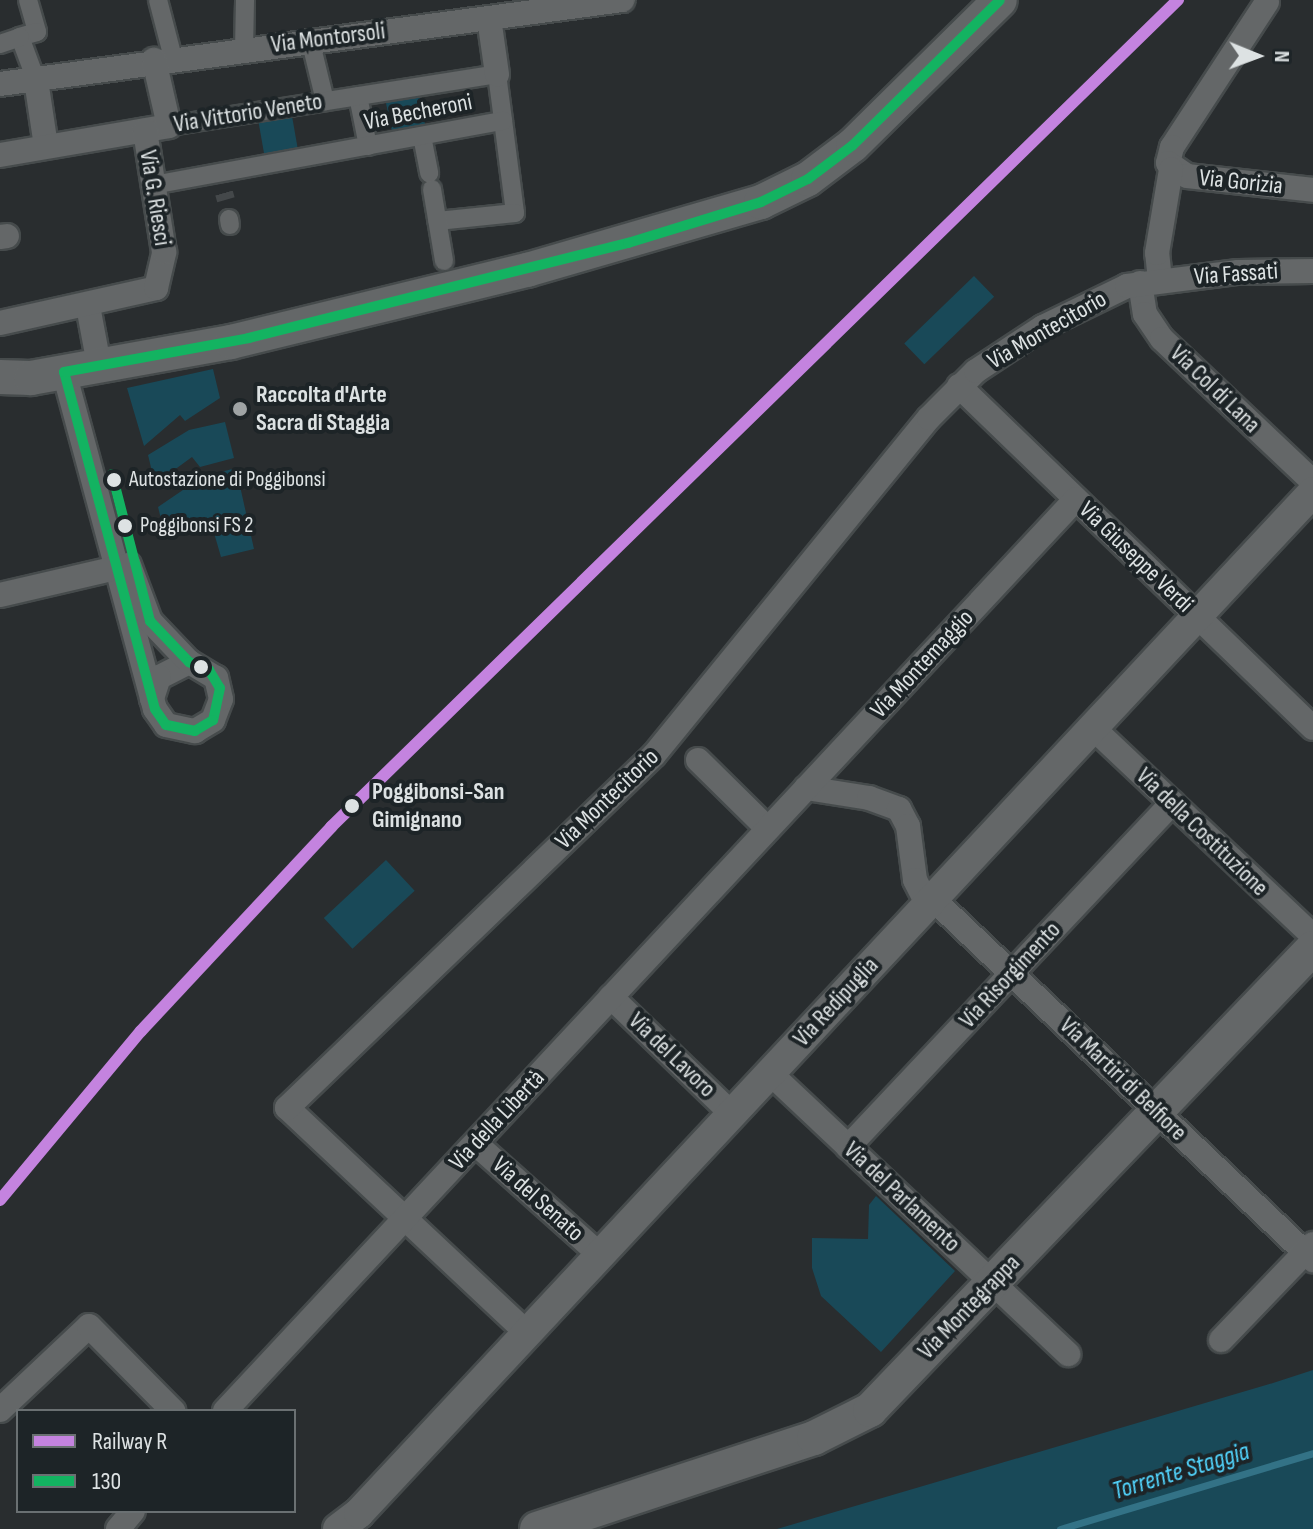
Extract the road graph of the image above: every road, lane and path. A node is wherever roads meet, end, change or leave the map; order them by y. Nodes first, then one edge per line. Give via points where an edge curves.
1 (28, 0) edge
2 (158, 0) edge
3 (245, 0) edge
4 (622, 0) edge
5 (1000, 0) edge
6 (1267, 2) edge
7 (488, 9) edge
8 (20, 37) junction
9 (310, 39) junction
10 (0, 44) edge
11 (244, 49) junction
12 (164, 59) junction
13 (497, 74) junction
14 (36, 80) junction
15 (0, 84) edge
16 (358, 96) junction
17 (325, 101) junction
18 (503, 121) junction
19 (169, 126) junction
20 (145, 130) junction
21 (422, 136) junction
22 (46, 146) junction
23 (368, 146) junction
24 (0, 155) edge
25 (1171, 169) junction
26 (153, 185) junction
27 (1313, 190) edge
28 (437, 221) junction
29 (444, 261) dead end
30 (1313, 271) edge
31 (1150, 282) junction
32 (88, 306) junction
33 (0, 323) edge
34 (99, 365) junction
35 (32, 376) edge
36 (959, 386) junction
37 (0, 398) edge
38 (1313, 482) edge
39 (1313, 492) edge
40 (1076, 499) junction
41 (112, 565) junction
42 (0, 594) edge
43 (1196, 615) junction
44 (189, 662) junction
45 (152, 699) junction
46 (1092, 727) junction
47 (1313, 728) edge
48 (698, 760) dead end
49 (806, 788) junction
50 (1172, 803) junction
51 (768, 829) junction
52 (930, 901) junction
53 (1313, 936) edge
54 (1313, 948) edge
55 (1011, 973) junction
56 (611, 997) junction
57 (770, 1073) junction
58 (1157, 1111) junction
59 (732, 1114) junction
60 (476, 1144) junction
61 (848, 1147) junction
62 (406, 1217) junction
63 (1310, 1252) edge
64 (600, 1255) junction
65 (993, 1283) junction
66 (527, 1333) junction
67 (1221, 1340) dead end
68 (1068, 1354) dead end
69 (171, 1409) edge
70 (227, 1409) edge
71 (0, 1410) edge
72 (131, 1513) edge
73 (349, 1524) edge
74 (118, 1529) edge
75 (537, 1529) edge

1 - 8 street via 37,32
2 - 12 street
3 - 11 street
4 - 7 street, Via Montorsoli
5 - 34 main road via 853,145 808,179 761,202 481,281 231,342
6 - 25 street, Via Gorizia via 1172,147
7 - 9 street, Via Montorsoli
7 - 13 street
8 - 10 street
8 - 14 street
9 - 11 street, Via Montorsoli
9 - 17 street
11 - 12 street, Via Montorsoli
12 - 14 street, Via Montorsoli
12 - 19 street
13 - 16 street, Via Vittorio Veneto
13 - 18 street
14 - 15 street, Via Montorsoli
14 - 22 street
16 - 17 street, Via Vittorio Veneto
16 - 23 street
17 - 19 street, Via Vittorio Veneto
18 - 21 street, Via Becheroni
18 - 28 street via 515,213
19 - 20 street, Via Vittorio Veneto
20 - 22 street, Via Vittorio Veneto
20 - 26 street, Via G. Riesci
21 - 23 street, Via Becheroni
21 - 28 street
22 - 24 street, Via Vittorio Veneto
23 - 26 street, Via Becheroni via 222,184
25 - 27 street, Via Gorizia via 1187,176
25 - 31 street, Via Gorizia
26 - 32 street, Via G. Riesci via 164,252 160,282 151,293
28 - 29 street
30 - 31 street, Via Fassati
31 - 36 street, Via Montecitorio via 1107,294 1043,327
31 - 38 street, Via Col di Lana via 1145,314 1162,339
32 - 33 street, Via G. Riesci
32 - 34 street
34 - 35 main road
35 - 37 main road
35 - 41 street
36 - 40 street, Via Giuseppe Verdi
36 - 62 street, Via Montecitorio via 654,755 287,1108
39 - 43 street, Via Redipuglia
40 - 43 street, Via Giuseppe Verdi
40 - 49 street, Via Montemaggio
41 - 42 street
41 - 44 street via 133,568 150,621
41 - 45 street
43 - 46 street, Via Redipuglia
43 - 47 street, Via Giuseppe Verdi
44 - 45 street via 159,677
44 - 45 street via 209,670 220,688 213,720 195,731 175,730 159,718
46 - 50 street, Via della Costituzione
46 - 52 street, Via Redipuglia
48 - 51 street
49 - 51 street, Via Montemaggio
49 - 52 street via 869,798 899,809 908,826 915,880
50 - 53 street, Via della Costituzione
50 - 55 street, Via Risorgimento
51 - 56 street, Via della Libertà
52 - 55 street, Via Martiri di Belfiore
52 - 57 street, Via Redipuglia
54 - 58 main road, Via Montegrappa
55 - 58 street, Via Martiri di Belfiore
55 - 61 street, Via Risorgimento
56 - 59 street, Via del Lavoro
56 - 60 street, Via della Libertà
57 - 59 street, Via Redipuglia
57 - 61 street, Via del Parlamento
58 - 63 street, Via Martiri di Belfiore
58 - 65 main road, Via Montegrappa
59 - 64 street, Via Redipuglia
60 - 62 street, Via della Libertà
60 - 64 street, Via del Senato
61 - 65 street, Via del Parlamento
62 - 66 street, Via Montecitorio
62 - 70 street, Via della Libertà
63 - 67 street
64 - 66 street, Via Redipuglia
65 - 68 street, Via del Parlamento
65 - 75 main road, Via Montegrappa via 885,1396 848,1424
66 - 73 street, Via Redipuglia
69 - 71 street via 89,1326
72 - 74 street

